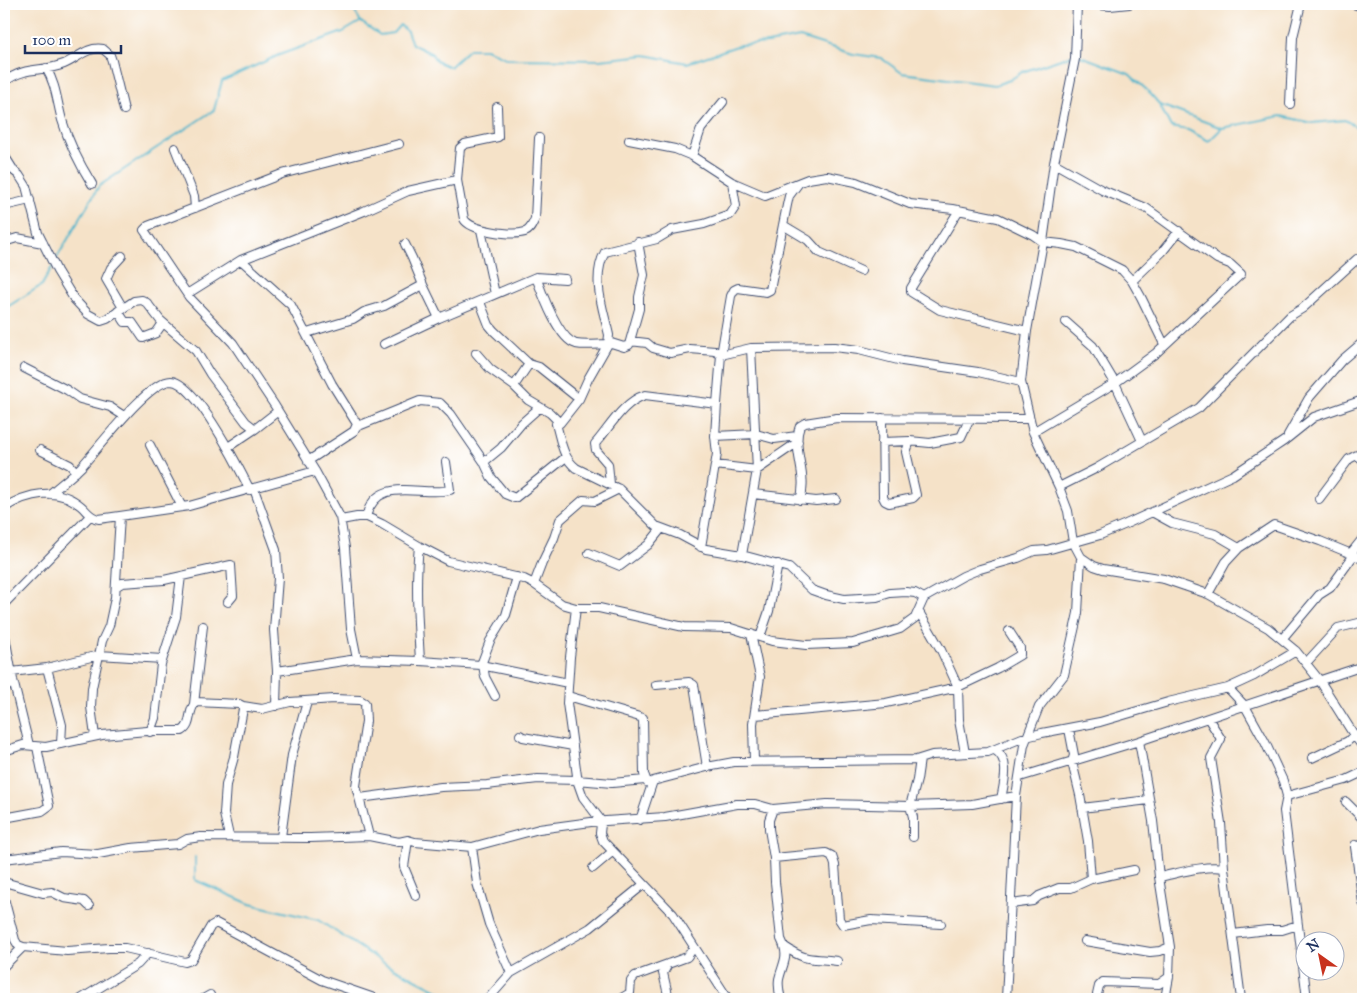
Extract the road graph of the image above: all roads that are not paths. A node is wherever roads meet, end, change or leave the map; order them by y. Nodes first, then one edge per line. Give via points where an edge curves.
1 (1077, 4) edge
2 (1089, 4) edge
3 (1129, 4) edge
4 (1302, 4) edge
5 (1353, 4) edge
6 (1363, 7) edge
7 (46, 68) junction
8 (4, 82) edge
9 (723, 102) dead end
10 (1290, 104) dead end
11 (497, 107) dead end
12 (124, 110) dead end
13 (539, 138) dead end
14 (629, 140) dead end
15 (400, 144) dead end
16 (175, 148) dead end
17 (4, 155) edge
18 (692, 156) junction
19 (1054, 163) junction
20 (457, 180) junction
21 (732, 182) junction
22 (92, 184) dead end
23 (798, 184) junction
24 (30, 200) junction
25 (4, 206) edge
26 (195, 208) junction
27 (959, 210) junction
28 (783, 225) junction
29 (481, 230) junction
30 (1179, 231) junction
31 (4, 242) edge
32 (638, 242) junction
33 (1043, 242) junction
34 (43, 243) junction
35 (405, 244) dead end
36 (122, 256) dead end
37 (240, 260) junction
38 (1363, 266) edge
39 (861, 271) dead end
40 (536, 277) junction
41 (565, 280) dead end
42 (1132, 281) junction
43 (422, 284) junction
44 (186, 294) junction
45 (495, 294) junction
46 (480, 302) junction
47 (121, 310) junction
48 (439, 318) junction
49 (163, 322) junction
50 (1066, 322) dead end
51 (1027, 332) junction
52 (307, 333) junction
53 (630, 341) junction
54 (1363, 342) edge
55 (608, 343) junction
56 (384, 344) dead end
57 (1164, 344) junction
58 (751, 348) junction
59 (476, 353) dead end
60 (722, 355) junction
61 (530, 364) junction
62 (24, 368) dead end
63 (1021, 382) junction
64 (1114, 383) junction
65 (514, 386) junction
66 (579, 399) junction
67 (1363, 400) edge
68 (717, 404) junction
69 (540, 407) junction
70 (278, 410) junction
71 (124, 416) junction
72 (882, 418) junction
73 (1030, 419) junction
74 (969, 420) junction
75 (560, 423) junction
76 (356, 427) junction
77 (255, 429) junction
78 (1033, 432) junction
79 (756, 434) junction
80 (715, 436) junction
81 (798, 439) junction
82 (1142, 440) junction
83 (910, 441) junction
84 (1284, 441) junction
85 (882, 442) junction
86 (150, 445) dead end
87 (228, 447) junction
88 (40, 450) dead end
89 (566, 457) junction
90 (308, 460) junction
91 (1363, 460) edge
92 (446, 462) dead end
93 (484, 462) junction
94 (716, 465) junction
95 (757, 470) junction
96 (315, 471) junction
97 (76, 472) junction
98 (610, 484) junction
99 (1059, 487) junction
100 (252, 489) junction
101 (619, 489) junction
102 (50, 494) junction
103 (753, 494) junction
104 (1319, 498) dead end
105 (836, 499) dead end
106 (800, 500) junction
107 (182, 507) junction
108 (4, 508) edge
109 (1152, 512) junction
110 (90, 516) junction
111 (120, 516) junction
112 (366, 517) junction
113 (341, 520) junction
114 (661, 529) junction
115 (1363, 538) edge
116 (1073, 542) junction
117 (419, 546) junction
118 (701, 547) junction
119 (1239, 548) junction
120 (589, 553) dead end
121 (1352, 554) junction
122 (742, 555) junction
123 (1081, 557) junction
124 (1363, 560) edge
125 (778, 564) junction
126 (181, 576) junction
127 (517, 577) junction
128 (534, 584) junction
129 (117, 586) junction
130 (1208, 594) junction
131 (924, 598) junction
132 (228, 602) dead end
133 (4, 604) edge
134 (576, 608) junction
135 (919, 612) junction
136 (1363, 622) edge
137 (203, 626) dead end
138 (4, 631) edge
139 (1009, 631) dead end
140 (751, 634) junction
141 (760, 637) junction
142 (1282, 640) junction
143 (1296, 651) junction
144 (99, 655) junction
145 (162, 660) junction
146 (357, 660) junction
147 (420, 661) junction
148 (1306, 663) junction
149 (482, 665) junction
150 (1363, 666) edge
151 (47, 668) junction
152 (278, 671) junction
153 (11, 672) junction
154 (13, 680) junction
155 (1320, 680) junction
156 (568, 683) junction
157 (656, 685) dead end
158 (958, 687) junction
159 (1228, 688) junction
160 (4, 690) edge
161 (495, 696) dead end
162 (568, 696) junction
163 (307, 702) junction
164 (194, 704) junction
165 (243, 706) junction
166 (276, 706) junction
167 (1245, 706) junction
168 (755, 715) junction
169 (1208, 718) junction
170 (1069, 729) junction
171 (150, 732) junction
172 (520, 735) dead end
173 (1354, 735) junction
174 (95, 736) junction
175 (1026, 737) junction
176 (1139, 741) junction
177 (62, 744) junction
178 (33, 746) junction
179 (573, 746) junction
180 (1363, 747) edge
181 (994, 750) junction
182 (4, 751) edge
183 (965, 753) junction
184 (1312, 758) dead end
185 (920, 759) junction
186 (754, 761) junction
187 (1072, 762) junction
188 (707, 767) junction
189 (1363, 772) edge
190 (1020, 777) junction
191 (577, 780) junction
192 (649, 780) junction
193 (1016, 796) junction
194 (1287, 796) junction
195 (360, 798) junction
196 (1001, 799) junction
197 (1149, 800) junction
198 (1346, 802) dead end
199 (910, 806) junction
200 (773, 808) junction
201 (1082, 808) junction
202 (4, 818) edge
203 (1363, 819) edge
204 (640, 820) junction
205 (600, 821) junction
206 (229, 836) junction
207 (369, 836) junction
208 (281, 837) junction
209 (913, 837) dead end
210 (408, 840) junction
211 (1362, 846) edge
212 (472, 847) junction
213 (612, 852) junction
214 (774, 858) junction
215 (4, 859) edge
216 (593, 868) dead end
217 (1224, 868) junction
218 (1134, 870) dead end
219 (1159, 877) junction
220 (1092, 880) junction
221 (4, 882) edge
222 (643, 885) junction
223 (416, 896) dead end
224 (4, 898) edge
225 (1363, 903) edge
226 (1011, 904) junction
227 (89, 906) dead end
228 (941, 924) dead end
229 (1298, 924) junction
230 (1233, 934) junction
231 (1085, 941) dead end
232 (24, 947) junction
233 (694, 947) junction
234 (785, 947) junction
235 (1170, 947) junction
236 (148, 953) junction
237 (838, 961) dead end
238 (668, 964) junction
239 (4, 966) edge
240 (511, 973) junction
241 (1169, 977) junction
242 (85, 998) edge
243 (377, 999) edge
244 (488, 999) edge
245 (620, 999) edge
246 (670, 999) edge
247 (728, 999) edge
248 (781, 999) edge
249 (1006, 999) edge
250 (1096, 999) edge
251 (1165, 999) edge
252 (1241, 999) edge
253 (1307, 999) edge

1 - 19 street via 1075,59
2 - 3 street
4 - 10 street via 1293,37
5 - 6 street
7 - 8 street via 18,73
7 - 12 street via 62,65 89,50 104,49 112,61
7 - 22 street via 54,83 73,153
9 - 18 street via 702,130
11 - 20 street via 498,137 461,146
13 - 29 street via 535,220 531,227 525,232
14 - 18 street via 675,149
15 - 26 street via 282,174
16 - 26 street via 194,196
17 - 24 street via 24,183
18 - 21 street
19 - 30 street via 1102,190 1146,208
19 - 33 street
20 - 29 street via 465,222
20 - 37 street via 408,191
21 - 23 street via 764,196
21 - 32 street via 736,206 730,215
23 - 27 street via 808,178 827,176 856,182 910,204
23 - 28 street via 789,196
24 - 25 street
24 - 34 street
26 - 44 street via 144,230
27 - 33 street via 998,218
27 - 51 street via 911,292 940,310
28 - 39 street via 808,240 818,252
28 - 60 street via 770,290 738,288 730,296
29 - 45 street
30 - 42 street
30 - 57 street via 1241,274
31 - 34 street via 17,238
32 - 53 street via 644,275
32 - 55 street via 606,252 603,257 597,280
33 - 42 street via 1085,251 1122,270
33 - 51 street
34 - 47 street via 81,308 101,322
35 - 43 street
36 - 47 street via 106,279
37 - 44 street
37 - 52 street via 292,305
38 - 82 street via 1357,259 1290,316 1199,408
40 - 41 street
40 - 45 street
40 - 55 street via 553,318 569,339 575,344
42 - 57 street
43 - 48 street
43 - 52 street via 384,306
44 - 70 street via 234,342
45 - 46 street
46 - 48 street
46 - 61 street via 494,332
47 - 49 street via 134,301 142,300
47 - 49 street via 125,322 132,322 144,338 156,333
48 - 56 street
49 - 77 street via 196,351 235,408
50 - 64 street via 1093,346
51 - 63 street
52 - 76 street
53 - 55 street via 624,347
53 - 60 street via 647,343 670,353 688,349 715,351
54 - 84 street via 1342,360 1309,398
55 - 66 street
57 - 64 street
58 - 60 street
58 - 63 street via 834,346
58 - 79 street
59 - 65 street via 490,369
60 - 68 street
61 - 65 street
61 - 66 street via 539,367
62 - 71 street via 80,399 110,407
63 - 73 street
64 - 78 street
64 - 82 street
65 - 69 street
66 - 75 street
67 - 84 street via 1314,417
68 - 80 street
68 - 98 street via 645,395 626,406 595,444 608,464
69 - 75 street
69 - 93 street
70 - 77 street
70 - 90 street
71 - 87 street via 163,384 174,382 189,392
71 - 97 street
72 - 74 street
72 - 81 street via 837,418 805,423 800,426
72 - 85 street
73 - 74 street
73 - 78 street
74 - 83 street via 961,437 930,443
75 - 89 street via 556,424
76 - 90 street
76 - 93 street via 420,401 440,403
77 - 87 street
78 - 99 street
79 - 80 street
79 - 81 street via 774,439
79 - 95 street
80 - 94 street
81 - 95 street
81 - 106 street via 804,484
82 - 99 street
83 - 85 street
83 - 85 street via 906,452 916,495 889,503 883,497
84 - 109 street via 1233,475
86 - 107 street
87 - 100 street
88 - 97 street via 70,465
89 - 93 street via 515,498 506,494 491,477
89 - 98 street via 576,468
90 - 96 street
91 - 104 street via 1357,456 1349,459
92 - 112 street via 450,490 388,490 373,502
94 - 95 street
94 - 118 street
95 - 103 street
96 - 100 street
96 - 113 street
97 - 102 street
98 - 101 street
99 - 116 street via 1068,511
100 - 107 street
100 - 152 street via 276,550 278,578 274,630
101 - 114 street
101 - 128 street via 597,500 580,501 560,520
102 - 108 street via 29,496
102 - 110 street via 71,499
103 - 106 street
103 - 122 street
105 - 106 street
107 - 111 street
109 - 116 street via 1100,535
109 - 119 street via 1172,523 1215,534
110 - 111 street via 99,519
110 - 133 street
111 - 129 street
112 - 113 street
112 - 117 street
113 - 146 street
114 - 118 street
114 - 120 street via 648,545 620,566
115 - 121 street
116 - 123 street
116 - 131 street via 980,569
117 - 127 street via 456,564
117 - 147 street via 416,569
118 - 122 street
119 - 121 street via 1277,524
119 - 130 street via 1226,562
121 - 124 street
121 - 142 street via 1330,588 1320,595
122 - 125 street
123 - 130 street via 1103,569 1164,579
123 - 175 street via 1078,613 1064,675 1039,706
125 - 131 street via 794,572 812,590 826,595 844,599 906,592
125 - 141 street via 769,611
126 - 129 street via 122,582
126 - 132 street via 231,565 233,596
126 - 145 street via 175,623
127 - 128 street
127 - 149 street via 503,620 490,641
128 - 134 street via 557,601
129 - 144 street
130 - 142 street via 1268,628
131 - 135 street
134 - 140 street via 599,608 684,626 724,627
134 - 156 street
135 - 141 street via 900,629 853,643 806,645
135 - 158 street
136 - 148 street via 1338,628
137 - 164 street
138 - 153 street
139 - 158 street via 1020,648 1020,655
140 - 141 street
140 - 168 street via 760,677
142 - 143 street
143 - 148 street
143 - 159 street
144 - 145 street
144 - 151 street
144 - 174 street via 91,699
145 - 171 street via 155,718
146 - 147 street
146 - 152 street
147 - 149 street
148 - 155 street
149 - 156 street
149 - 161 street
150 - 155 street
151 - 153 street
151 - 177 street via 62,725
152 - 166 street
153 - 154 street
154 - 160 street
154 - 178 street
155 - 167 street
155 - 173 street
156 - 162 street
157 - 188 street via 689,682 694,685
158 - 168 street via 886,703
158 - 183 street
159 - 167 street
159 - 170 street
162 - 179 street
162 - 192 street via 643,718 644,774
163 - 166 street
163 - 195 street via 355,699 365,703 366,721 356,782
163 - 208 street via 292,755
164 - 165 street via 201,701
164 - 171 street via 186,729
165 - 166 street via 262,709
165 - 206 street via 226,785 224,814
167 - 169 street
167 - 194 street via 1280,773
168 - 186 street
169 - 176 street
169 - 217 street via 1221,739 1211,758
170 - 175 street
170 - 187 street via 1074,754
171 - 174 street
172 - 179 street
173 - 180 street
173 - 184 street
174 - 177 street
175 - 181 street
175 - 190 street
176 - 187 street
176 - 197 street
177 - 178 street
178 - 182 street
178 - 202 street via 49,806 42,812
179 - 191 street
181 - 183 street
181 - 196 street via 1005,762
183 - 185 street
185 - 186 street
185 - 199 street
186 - 188 street
187 - 190 street
187 - 201 street
188 - 192 street
189 - 194 street via 1346,780
190 - 193 street
191 - 192 street via 612,783
191 - 195 street via 441,787
191 - 205 street via 583,797
192 - 204 street
193 - 196 street
193 - 226 street
194 - 229 street via 1284,811
195 - 207 street
196 - 199 street via 972,804
197 - 201 street
197 - 219 street
198 - 203 street
199 - 200 street via 827,804
199 - 209 street
200 - 204 street via 737,804
200 - 214 street via 769,829
201 - 220 street
204 - 205 street
205 - 212 street via 539,829
205 - 213 street via 600,837
206 - 208 street
206 - 215 street via 201,837 178,844 98,854 61,852
207 - 208 street
207 - 210 street via 399,842
210 - 212 street
210 - 223 street via 404,867
211 - 225 street via 1355,845
212 - 240 street via 477,883 489,924
213 - 216 street
213 - 222 street
214 - 228 street via 826,853 832,856 839,919 843,924 871,920
214 - 234 street via 781,940
217 - 219 street via 1218,866
217 - 230 street
218 - 220 street
219 - 235 street
220 - 226 street via 1071,888 1059,888 1033,901
221 - 227 street via 84,901
222 - 233 street via 673,914
222 - 240 street via 590,928
224 - 232 street via 15,940
226 - 249 street
229 - 230 street via 1282,930
229 - 253 street
230 - 252 street
231 - 235 street via 1150,952
232 - 236 street via 67,951 126,948
232 - 239 street
233 - 238 street via 687,957
233 - 247 street
234 - 237 street via 812,960
234 - 248 street via 786,959 779,983
235 - 241 street
236 - 242 street via 138,964
236 - 243 street via 188,962 216,923 322,980
238 - 245 street via 635,976 630,981 630,994
238 - 246 street via 663,972
240 - 244 street
241 - 250 street via 1158,984 1103,982
241 - 251 street

